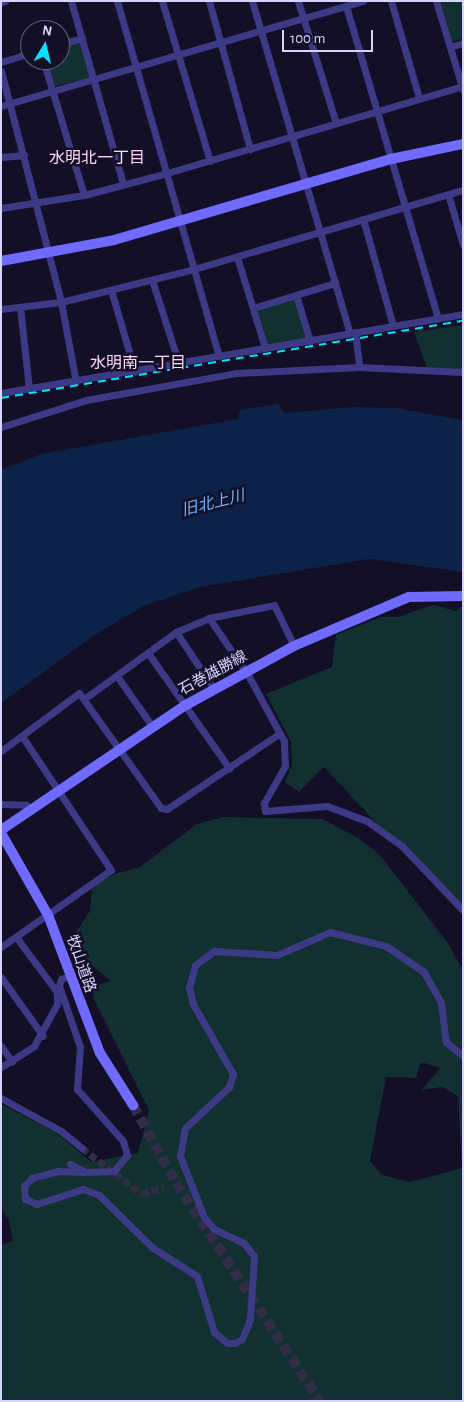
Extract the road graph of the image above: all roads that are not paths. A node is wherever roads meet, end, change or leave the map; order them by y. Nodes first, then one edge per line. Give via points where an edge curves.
1 (5, 1) edge
2 (71, 1) edge
3 (116, 1) edge
4 (162, 1) edge
5 (209, 1) edge
6 (252, 1) edge
7 (298, 1) edge
8 (363, 1) edge
9 (391, 1) edge
10 (436, 1) edge
11 (1, 2) edge
12 (346, 6) junction
13 (304, 19) junction
14 (261, 31) junction
15 (82, 38) junction
16 (70, 41) edge
17 (222, 43) junction
18 (463, 43) edge
19 (450, 46) junction
20 (177, 55) junction
21 (20, 56) edge
22 (1, 62) edge
23 (136, 67) junction
24 (46, 70) edge
25 (1, 71) edge
26 (95, 79) junction
27 (462, 87) edge
28 (53, 92) junction
29 (419, 98) junction
30 (12, 105) junction
31 (1, 106) edge
32 (376, 111) junction
33 (336, 123) junction
34 (292, 136) junction
35 (463, 144) edge
36 (250, 149) junction
37 (24, 155) junction
38 (1, 157) edge
39 (391, 159) junction
40 (210, 161) junction
41 (167, 173) junction
42 (123, 184) junction
43 (307, 185) junction
44 (463, 190) edge
45 (448, 194) junction
46 (84, 195) junction
47 (36, 205) junction
48 (404, 207) junction
49 (1, 208) edge
50 (363, 219) junction
51 (181, 221) junction
52 (320, 231) junction
53 (463, 245) edge
54 (49, 254) junction
55 (237, 257) junction
56 (1, 261) edge
57 (194, 269) junction
58 (152, 280) junction
59 (335, 283) junction
60 (111, 290) junction
61 (296, 295) junction
62 (61, 302) junction
63 (20, 306) junction
64 (1, 308) edge
65 (253, 308) junction
66 (463, 314) edge
67 (438, 319) junction
68 (393, 326) junction
69 (352, 332) junction
70 (310, 341) junction
71 (265, 348) junction
72 (219, 356) junction
73 (179, 364) junction
74 (359, 367) junction
75 (135, 372) junction
76 (463, 372) edge
77 (76, 382) junction
78 (29, 388) junction
79 (1, 393) edge
80 (1, 427) edge
81 (463, 596) edge
82 (209, 618) junction
83 (176, 632) junction
84 (294, 646) junction
85 (148, 653) junction
86 (245, 672) junction
87 (117, 676) junction
88 (214, 689) junction
89 (84, 699) junction
90 (184, 706) junction
91 (152, 726) junction
92 (280, 733) junction
93 (22, 736) junction
94 (119, 750) junction
95 (1, 751) edge
96 (229, 768) junction
97 (59, 792) junction
98 (1, 804) edge
99 (30, 811) junction
100 (1, 832) edge
101 (463, 910) edge
102 (48, 915) junction
103 (16, 937) junction
104 (1, 947) edge
105 (70, 976) junction
106 (1, 977) edge
107 (43, 1036) junction
108 (1, 1046) edge
109 (463, 1056) edge
110 (12, 1062) junction
111 (1, 1067) edge
112 (1, 1098) edge
113 (133, 1105) tunnel mouth
114 (82, 1148) tunnel mouth
115 (70, 1164) dead end
116 (86, 1172) junction

1 - 11 street
2 - 15 street
3 - 23 street
4 - 20 street
5 - 17 street
6 - 14 street
7 - 13 street
8 - 12 street
9 - 29 street
10 - 19 street
12 - 13 street
12 - 32 street
13 - 14 street
13 - 33 street
14 - 17 street
14 - 34 street
15 - 16 street
15 - 26 street
17 - 20 street
17 - 36 street
18 - 19 street
19 - 27 street
20 - 23 street
20 - 40 street
21 - 22 street
23 - 26 street
23 - 41 street
24 - 28 street
25 - 30 street
26 - 28 street
26 - 42 street
27 - 29 street
28 - 30 street
28 - 46 street
29 - 32 street
30 - 31 street
30 - 37 street
32 - 33 street
32 - 39 street
33 - 34 street
34 - 36 street
34 - 43 street
35 - 39 street
36 - 40 street
37 - 38 street
37 - 47 street
39 - 43 street
39 - 48 street
40 - 41 street
41 - 42 street
41 - 51 street
42 - 46 street
43 - 51 street
43 - 52 street
44 - 45 street
45 - 48 street
45 - 53 street
46 - 47 street
47 - 49 street
47 - 54 street
48 - 50 street
48 - 67 street
50 - 52 street
50 - 68 street
51 - 54 street
51 - 57 street
52 - 55 street
52 - 59 street
54 - 56 street
54 - 62 street
55 - 57 street
55 - 65 street
57 - 58 street
57 - 72 street
58 - 60 street
58 - 73 street
59 - 61 street
59 - 69 street
60 - 62 street
60 - 75 street
61 - 65 street
61 - 70 street
62 - 63 street
62 - 77 street
63 - 64 street
63 - 78 street
65 - 71 street
66 - 67 street
67 - 68 street
68 - 69 street
69 - 70 street
69 - 74 street
70 - 71 street
71 - 72 street
72 - 73 street
73 - 75 street
74 - 76 street
74 - 80 street via 236,373 86,400
75 - 77 street
77 - 78 street
78 - 79 street
81 - 84 street, 石巻雄勝線 via 409,597
82 - 83 street
82 - 84 street via 274,604
82 - 86 street
83 - 85 street
83 - 88 street
84 - 86 street, 石巻雄勝線
85 - 87 street
85 - 90 street
86 - 88 street, 石巻雄勝線
86 - 92 street
87 - 89 street
87 - 91 street
88 - 90 street, 石巻雄勝線
89 - 93 street via 79,693
89 - 94 street
90 - 91 street, 石巻雄勝線
90 - 96 street
91 - 94 street, 石巻雄勝線
92 - 96 street
92 - 101 street via 286,753 285,766 264,803 265,811 327,806 367,821 402,846
93 - 95 street
93 - 97 street
94 - 96 street via 164,810
94 - 97 street, 石巻雄勝線
97 - 99 street, 石巻雄勝線
97 - 102 street via 111,870
98 - 99 street via 26,805
99 - 100 street, 石巻雄勝線
100 - 102 street, 牧山道路
102 - 103 street
102 - 105 street, 牧山道路
103 - 104 street
103 - 107 street via 57,992 58,1004
105 - 113 street, 牧山道路 via 97,1047
105 - 116 street via 59,982 80,1047 77,1089 126,1149 125,1161 114,1171
106 - 107 street
107 - 110 street
108 - 110 street
109 - 116 street via 449,1048 441,1003 424,972 386,946 330,932 277,955 214,950 195,965 189,988 193,1004 233,1074 229,1086 185,1128 180,1156 204,1218 214,1229 244,1243 254,1256 250,1319 242,1339 234,1344 227,1343 214,1332 197,1276 153,1248 99,1196 83,1189 37,1204 25,1199 24,1186 32,1178 58,1171
110 - 111 street
112 - 114 street via 61,1131
115 - 116 street

